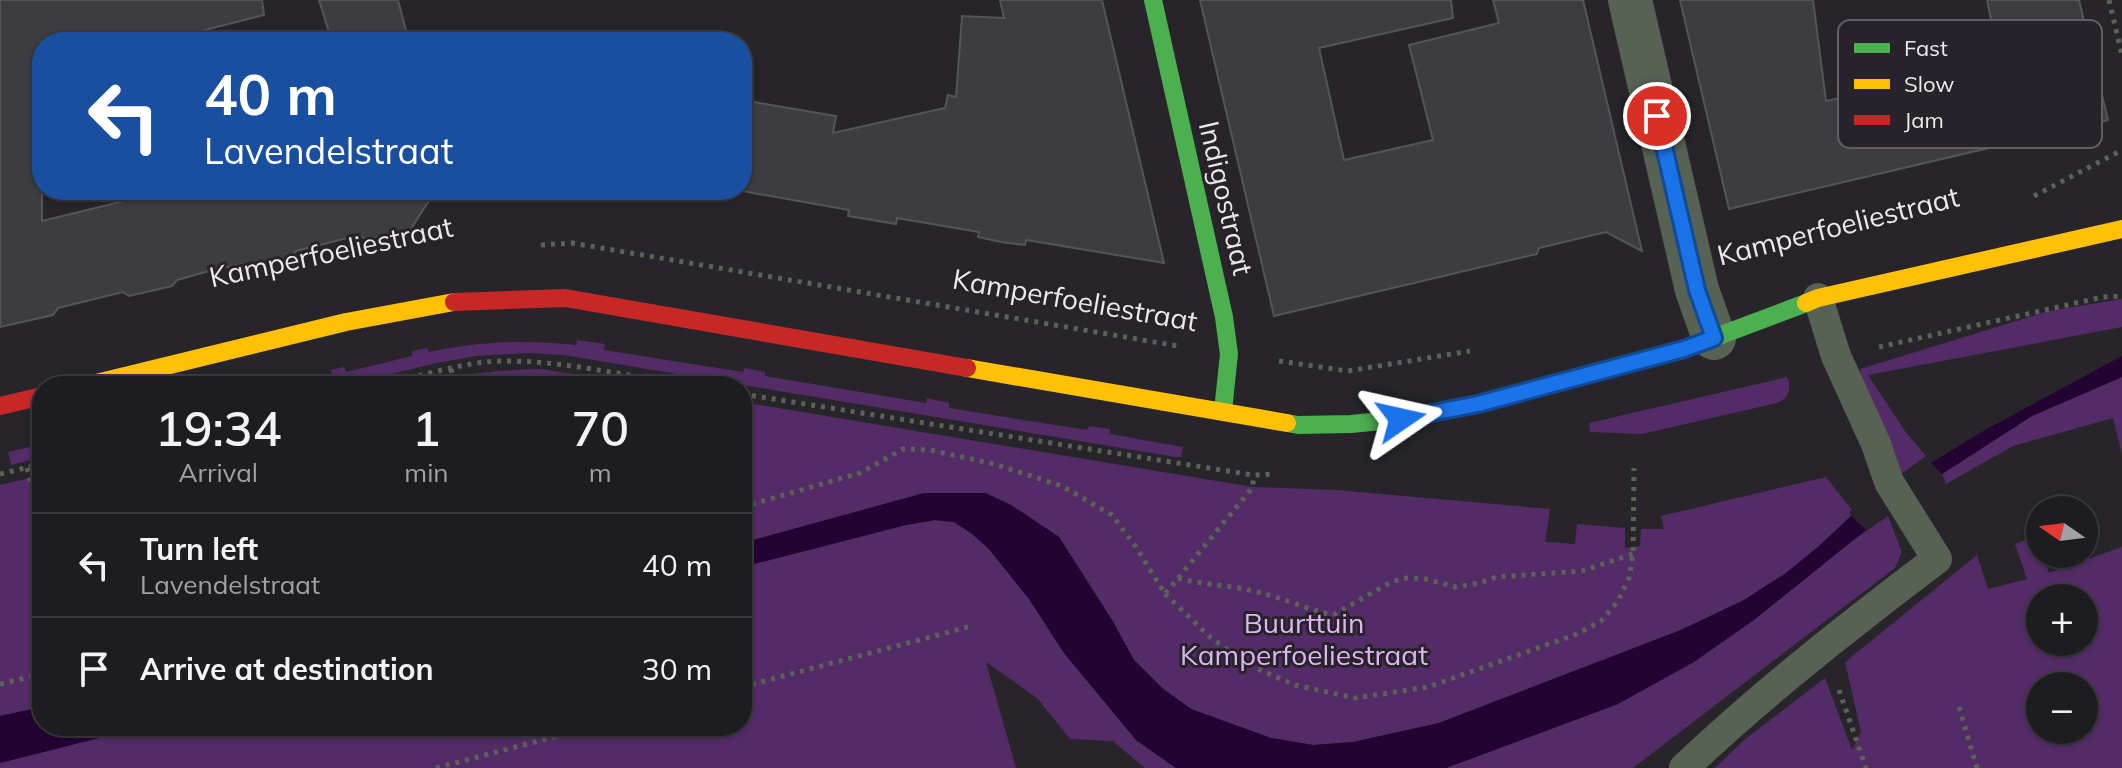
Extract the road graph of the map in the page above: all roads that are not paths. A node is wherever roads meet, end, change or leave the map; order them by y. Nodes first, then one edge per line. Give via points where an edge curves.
1 (1153, 0) edge
2 (1630, 0) edge
3 (2122, 229) edge
4 (1818, 298) junction
5 (1714, 338) junction
6 (125, 376) edge
7 (32, 398) edge
8 (0, 406) edge
9 (1223, 411) junction
10 (1684, 768) edge

1 - 9 street, Indigostraat via 1224,317 1229,354
2 - 5 street via 1697,290
3 - 4 street
4 - 5 street
4 - 10 lane via 1836,356 1889,482 1937,559 1721,732
5 - 9 street via 1478,404 1401,419 1298,425
6 - 9 street via 346,322 462,301 565,298
7 - 8 street

